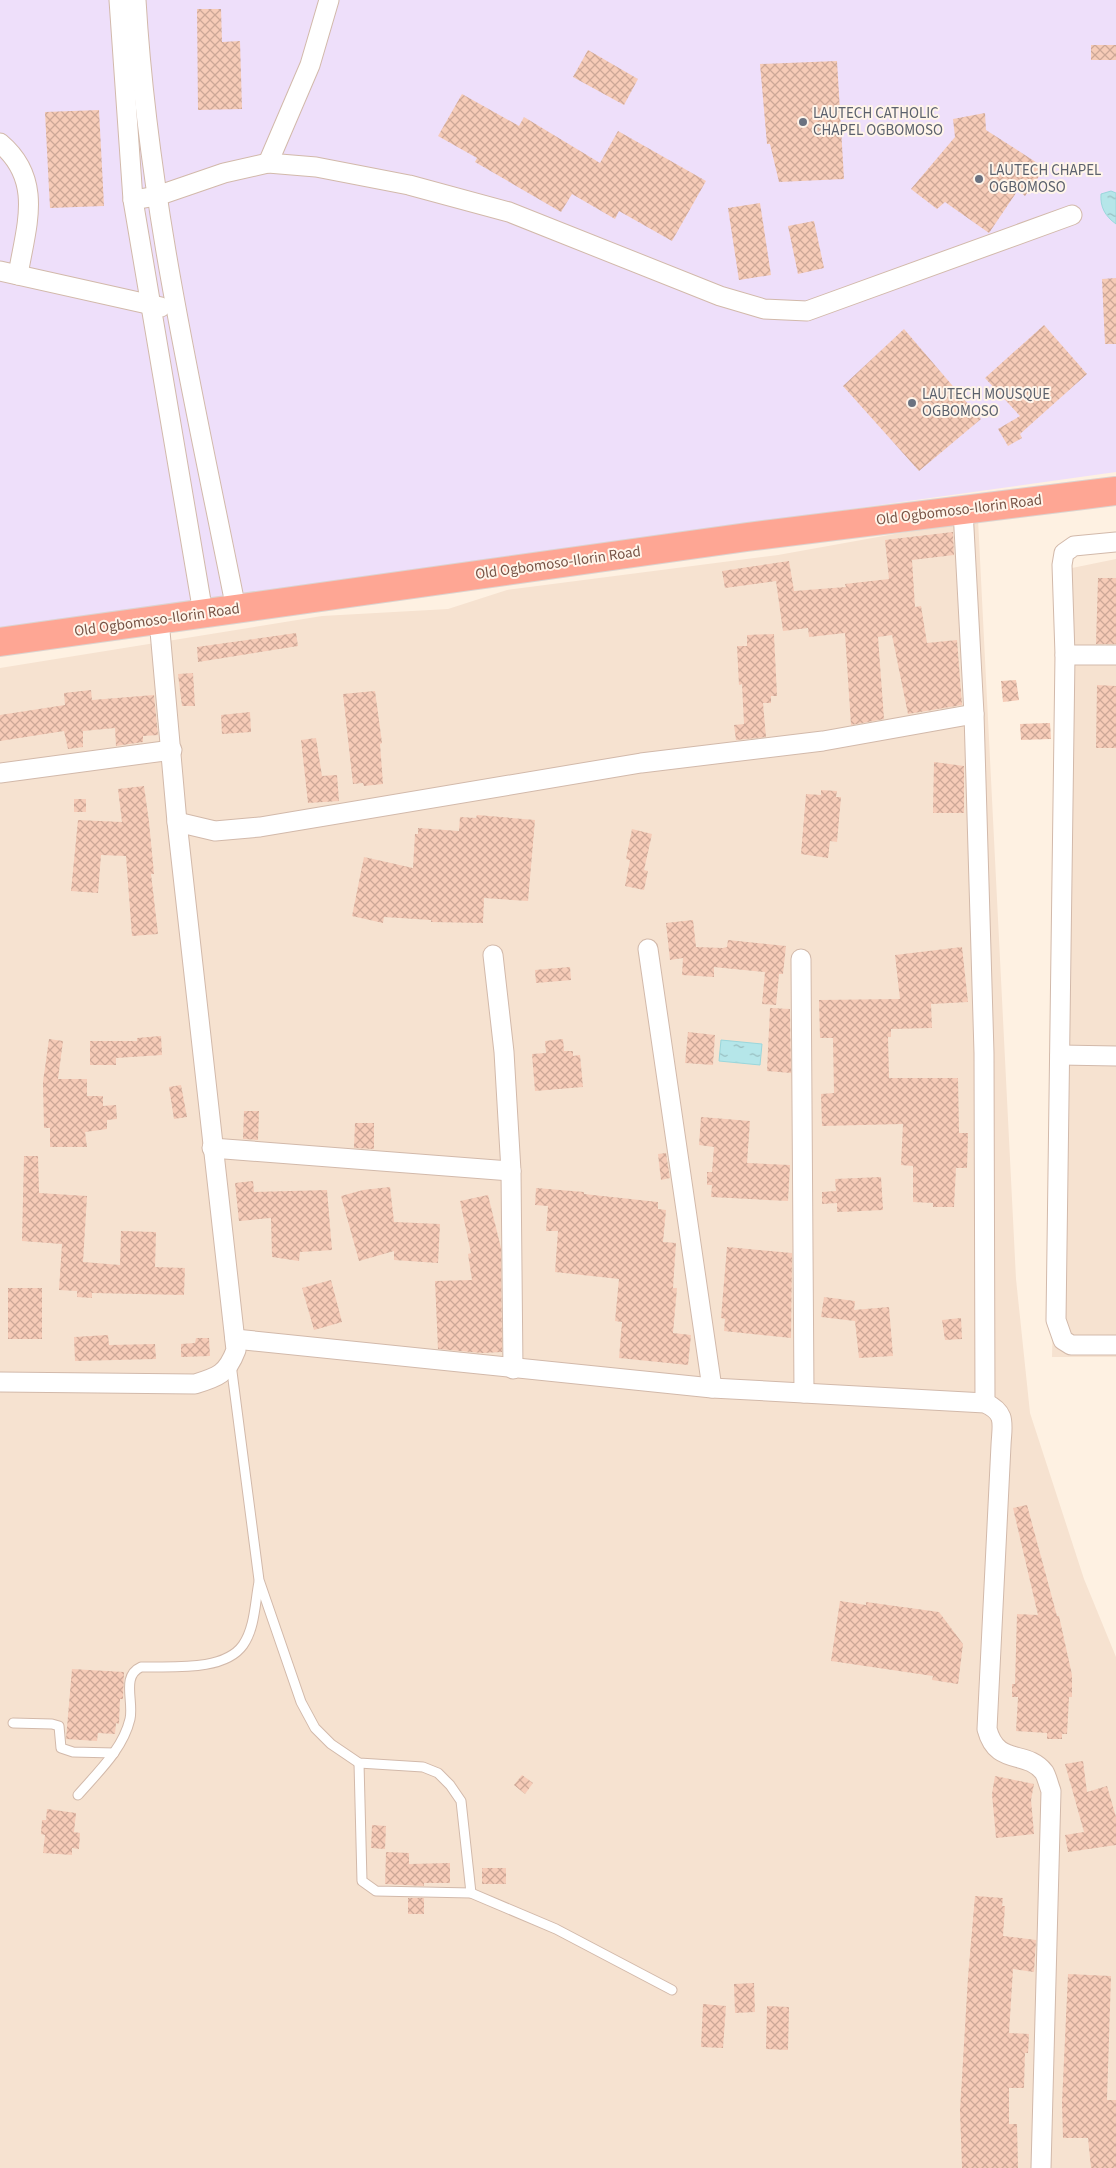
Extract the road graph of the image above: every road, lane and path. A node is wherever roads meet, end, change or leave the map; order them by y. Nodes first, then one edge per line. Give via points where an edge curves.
1 (119, 0) edge
2 (136, 0) edge
3 (329, 0) edge
4 (0, 142) edge
5 (268, 163) junction
6 (157, 196) junction
7 (133, 200) junction
8 (1072, 215) dead end
9 (9, 273) edge
10 (150, 306) junction
11 (177, 310) junction
12 (1116, 491) edge
13 (963, 510) junction
14 (1116, 542) edge
15 (236, 608) junction
16 (202, 613) junction
17 (158, 620) junction
18 (0, 642) edge
19 (1065, 655) junction
20 (1116, 655) edge
21 (974, 714) junction
22 (172, 750) junction
23 (0, 773) edge
24 (178, 822) junction
25 (648, 949) dead end
26 (493, 955) dead end
27 (801, 959) dead end
28 (1060, 1055) junction
29 (1116, 1056) edge
30 (212, 1148) junction
31 (511, 1170) junction
32 (235, 1339) junction
33 (1116, 1345) edge
34 (231, 1364) junction
35 (513, 1368) junction
36 (0, 1382) edge
37 (712, 1388) junction
38 (804, 1393) junction
39 (985, 1403) junction
40 (259, 1580) junction
41 (13, 1723) dead end
42 (114, 1753) junction
43 (359, 1763) junction
44 (78, 1795) dead end
45 (471, 1893) junction
46 (672, 1990) dead end
47 (1041, 2168) edge

1 - 7 street
2 - 6 street
3 - 5 street via 310,65
4 - 9 street via 10,150 25,174 30,198
5 - 6 street via 224,173
5 - 8 street via 316,167 409,185 509,212 720,296 764,309 807,311
6 - 7 street
6 - 11 street
7 - 10 street
9 - 10 street
10 - 11 street
10 - 16 street
11 - 15 street
12 - 13 highway, Old Ogbomoso-Ilorin Road
13 - 15 highway, Old Ogbomoso-Ilorin Road
13 - 21 street
14 - 19 street via 1074,546 1064,553
15 - 16 highway, Old Ogbomoso-Ilorin Road
16 - 17 highway, Old Ogbomoso-Ilorin Road
17 - 18 highway, Old Ogbomoso-Ilorin Road
17 - 22 street
19 - 20 street
19 - 28 street
21 - 24 street via 823,741 640,763 260,827 215,831
21 - 39 street via 984,1053
22 - 23 street
22 - 24 street
24 - 30 street
25 - 37 street
26 - 31 street via 504,1052
27 - 38 street
28 - 29 street
28 - 33 street via 1056,1320 1063,1340 1071,1344
30 - 31 street
30 - 32 street
31 - 35 street
32 - 34 street via 236,1350
32 - 35 street
34 - 36 street via 222,1374 195,1384
34 - 40 lane
35 - 37 street
37 - 38 street
38 - 39 street
39 - 47 street via 997,1408 1002,1418 987,1729 991,1743 1002,1752 1035,1764 1045,1773 1051,1791
40 - 42 lane via 250,1629 242,1647 213,1665 141,1667 133,1671 129,1721
40 - 43 lane via 301,1702 310,1719 331,1744
41 - 42 lane via 59,1726 61,1748 73,1752
42 - 44 lane
43 - 45 lane via 423,1767 438,1773 450,1785 460,1801
43 - 45 lane via 362,1881 376,1891
45 - 46 lane via 556,1929

